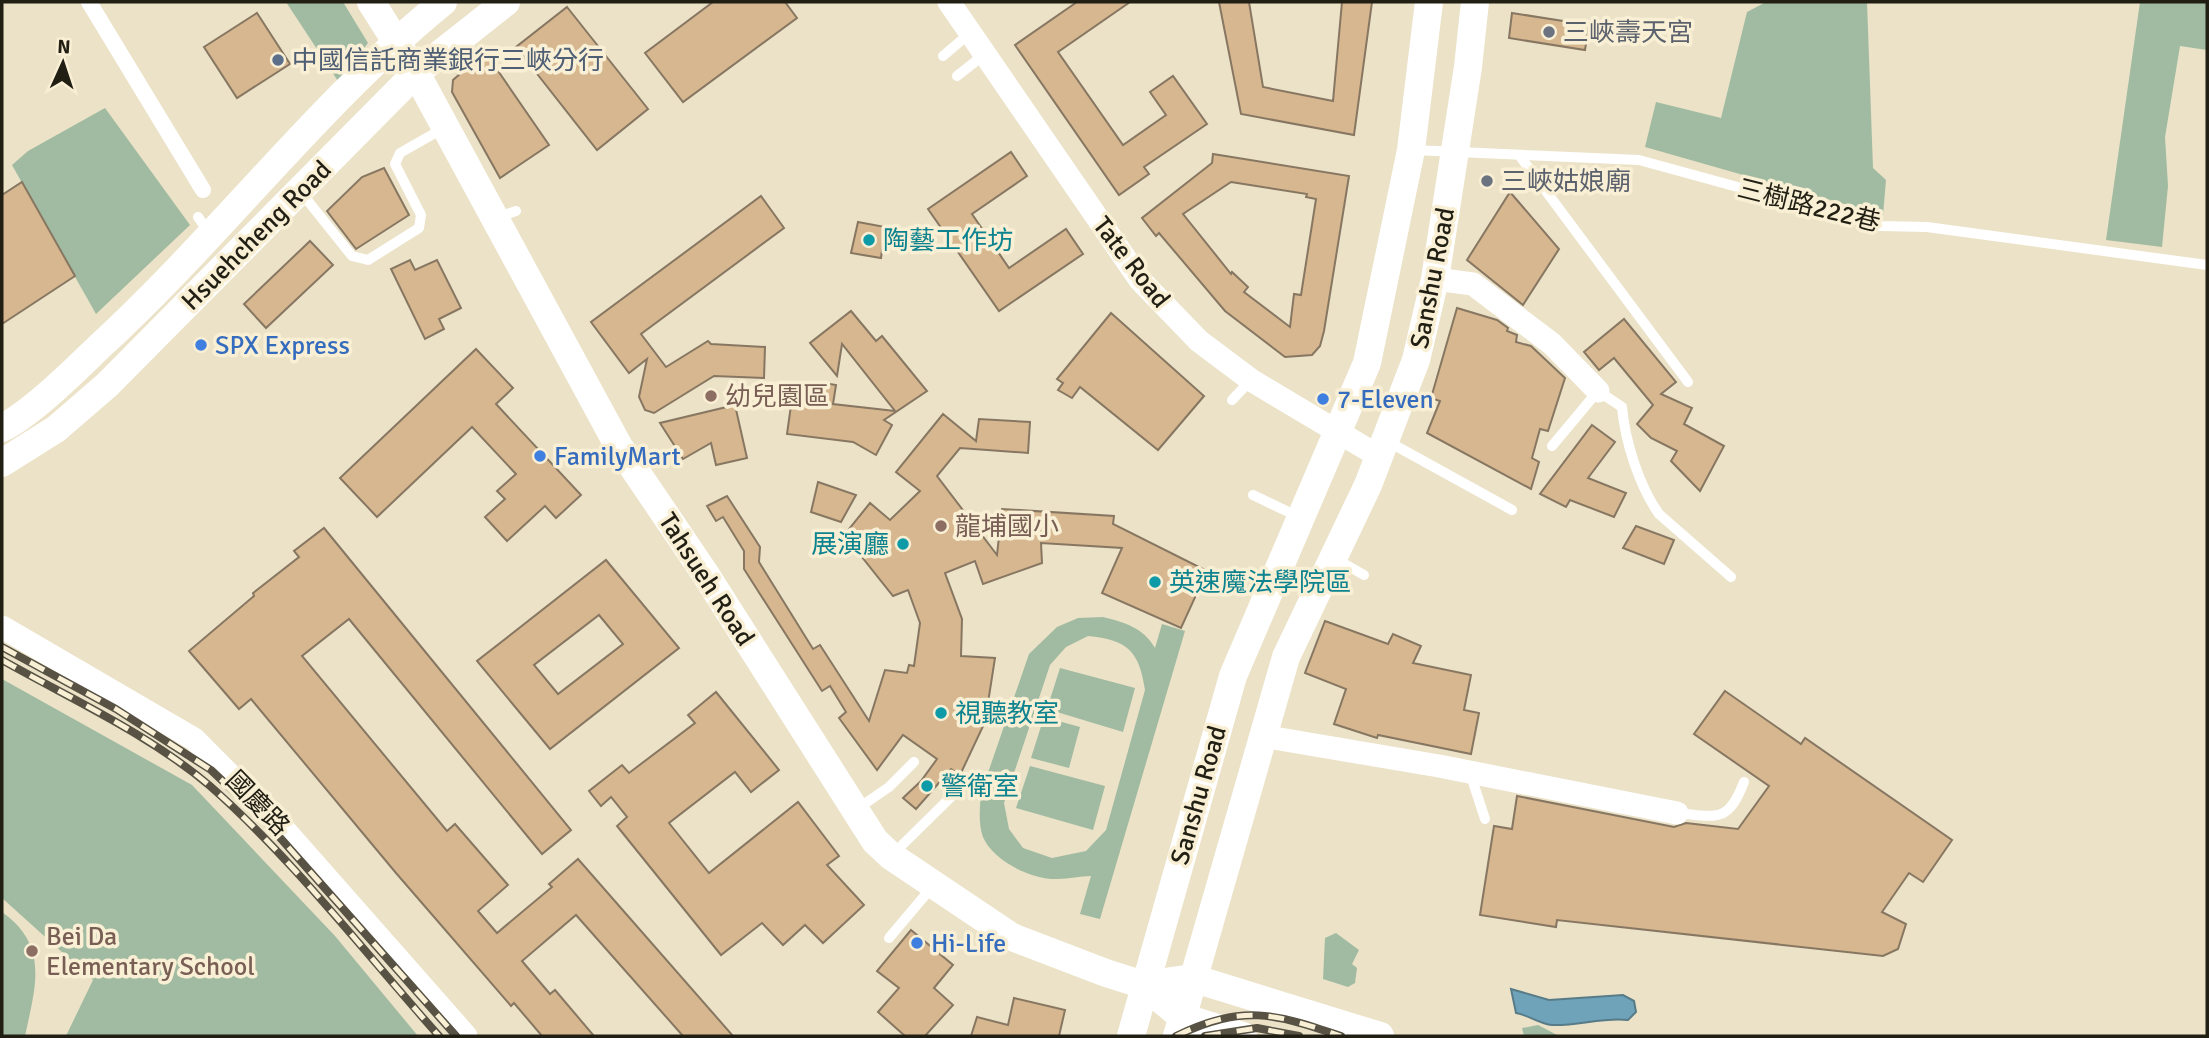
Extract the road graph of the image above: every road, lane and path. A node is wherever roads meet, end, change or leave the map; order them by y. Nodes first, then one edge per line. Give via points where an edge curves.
1 (89, 2) edge
2 (371, 2) edge
3 (443, 2) edge
4 (506, 2) edge
5 (949, 2) edge
6 (1429, 2) edge
7 (1475, 2) edge
8 (1482, 2) edge
9 (971, 33) junction
10 (396, 41) junction
11 (985, 54) junction
12 (943, 56) dead end
13 (1468, 66) junction
14 (416, 73) junction
15 (957, 76) dead end
16 (444, 128) junction
17 (1410, 150) junction
18 (1455, 152) junction
19 (1519, 155) junction
20 (203, 190) dead end
21 (300, 191) junction
22 (2207, 265) edge
23 (1435, 279) junction
24 (1251, 380) junction
25 (1688, 382) dead end
26 (1598, 391) junction
27 (1232, 400) dead end
28 (2, 428) edge
29 (1339, 435) junction
30 (1552, 446) dead end
31 (1383, 449) junction
32 (2, 463) edge
33 (1253, 495) dead end
34 (1513, 510) dead end
35 (1301, 521) junction
36 (1338, 550) junction
37 (1364, 575) dead end
38 (1731, 577) dead end
39 (2, 627) edge
40 (1262, 736) junction
41 (914, 762) dead end
42 (1470, 773) junction
43 (1744, 782) dead end
44 (952, 796) dead end
45 (855, 811) junction
46 (1677, 813) joint
47 (1485, 819) dead end
48 (891, 856) junction
49 (934, 885) junction
50 (888, 938) dead end
51 (1192, 978) junction
52 (1144, 985) junction
53 (1180, 1026) edge
54 (466, 1036) edge
55 (1131, 1036) edge
56 (1243, 1036) edge
57 (1380, 1036) edge

1 - 20 street
2 - 10 street, Tahsueh Road
3 - 10 street, Hsuehcheng Road
4 - 14 street, Hsuehcheng Road
5 - 9 street, Tate Road
6 - 17 street, Sanshu Road
7 - 13 street, Sanshu Road
8 - 13 street
9 - 11 street, Tate Road
9 - 12 lane
10 - 14 street, Tahsueh Road
10 - 28 street, Hsuehcheng Road via 139,310
11 - 15 lane
11 - 24 street, Tate Road via 1140,280 1199,341
13 - 18 street, Sanshu Road
14 - 16 street, Tahsueh Road
14 - 21 street, Hsuehcheng Road
16 - 21 lane via 400,153 395,164 421,215 419,228 368,260 352,256
16 - 45 street, Tahsueh Road via 506,215 618,444
17 - 18 lane, 三樹路222巷
17 - 29 street, Sanshu Road via 1367,363
18 - 19 lane, 三樹路222巷
18 - 23 street, Sanshu Road
19 - 22 lane, 三樹路222巷 via 1639,160 1880,226 1927,227
19 - 25 lane
21 - 32 street, Hsuehcheng Road via 107,385 56,429
23 - 26 street via 1473,284 1552,344
23 - 31 street, Sanshu Road via 1416,359
24 - 27 lane
24 - 29 street, Tate Road
26 - 30 lane
26 - 38 lane via 1622,407 1624,428 1655,508
29 - 31 street, Tate Road
29 - 35 street, Sanshu Road
31 - 34 lane
31 - 36 street, Sanshu Road
33 - 35 lane
35 - 36 street
35 - 52 street, Sanshu Road via 1233,676
36 - 37 lane
36 - 40 street, Sanshu Road via 1286,657
39 - 54 street, 國慶路 via 194,739 282,827
40 - 42 street
40 - 51 street, Sanshu Road
41 - 45 lane
42 - 46 street
42 - 47 lane
43 - 46 lane via 1727,814
44 - 48 lane
45 - 48 street, Tahsueh Road via 874,841
48 - 49 street, Tahsueh Road
49 - 50 lane
49 - 52 street, Tahsueh Road via 1012,937
51 - 52 street, Tahsueh Road
51 - 53 street, Sanshu Road
51 - 57 street
52 - 53 street
52 - 55 street, Sanshu Road
53 - 56 street

